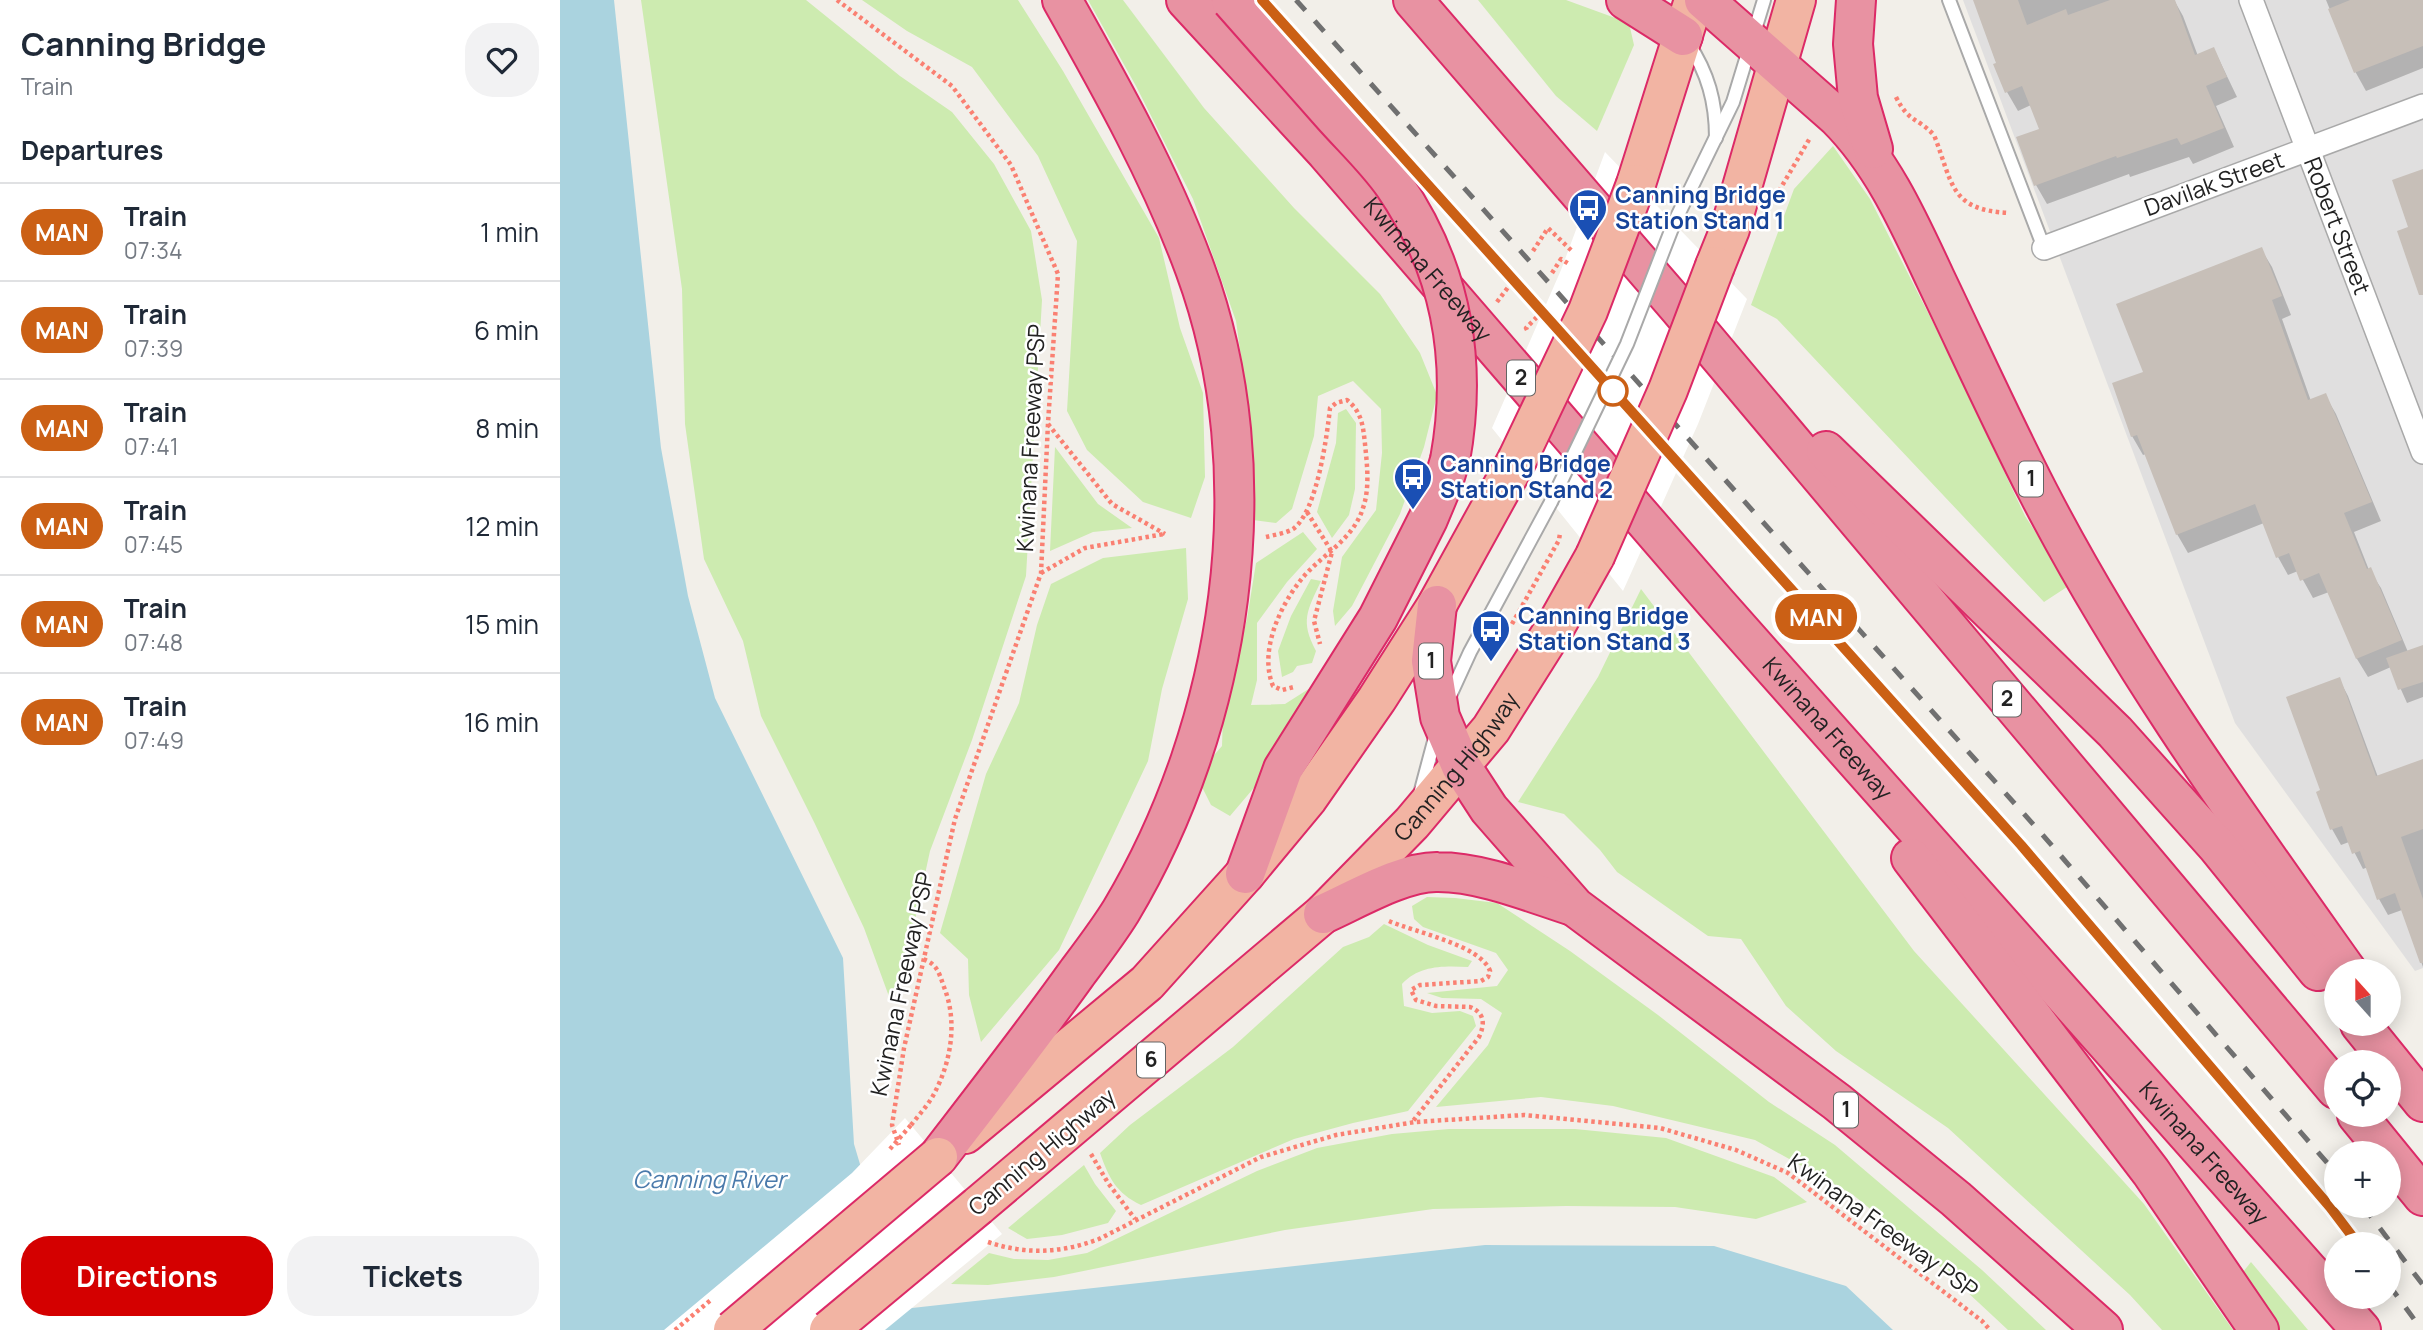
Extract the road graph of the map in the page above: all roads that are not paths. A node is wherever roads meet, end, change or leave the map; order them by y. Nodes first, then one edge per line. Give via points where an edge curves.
1 (1062, 0) edge
2 (1186, 0) edge
3 (1231, 0) edge
4 (1413, 0) edge
5 (1626, 0) edge
6 (1694, 0) edge
7 (1704, 0) edge
8 (1764, 0) edge
9 (1796, 0) edge
10 (1856, 0) edge
11 (1949, 0) edge
12 (2251, 0) edge
13 (1683, 36) junction
14 (1765, 54) junction
15 (2423, 106) edge
16 (1715, 142) junction
17 (2307, 150) junction
18 (1878, 166) junction
19 (2044, 248) joint
20 (1679, 308) junction
21 (2423, 453) edge
22 (1716, 603) junction
23 (1437, 605) junction
24 (1440, 717) junction
25 (1461, 766) junction
26 (1412, 823) junction
27 (1245, 874) junction
28 (1576, 907) junction
29 (1323, 914) junction
30 (2339, 959) edge
31 (2324, 979) edge
32 (2370, 1036) edge
33 (2393, 1036) edge
34 (2324, 1075) edge
35 (2423, 1079) edge
36 (2423, 1102) edge
37 (2367, 1127) edge
38 (920, 1157) junction
39 (2423, 1196) edge
40 (733, 1330) edge
41 (829, 1330) edge
42 (2103, 1330) edge
43 (2259, 1330) edge
44 (2361, 1330) edge

1 - 38 highway via 1173,215 1204,295 1230,423 1235,523 1232,575 1195,747 1163,829 1121,911 1041,1024
2 - 22 highway, Kwinana Freeway / 2 via 1326,152
3 - 27 highway, bridge via 1392,183 1427,244 1451,313 1458,403 1450,460 1428,519 1378,618 1283,769
4 - 20 highway, 2
5 - 13 highway
6 - 13 highway, 1
7 - 14 highway
8 - 14 lane
9 - 14 highway, Canning Highway / 6
10 - 18 highway, 1 via 1853,44 1858,98
11 - 19 lane
12 - 17 street, Robert Street
13 - 16 lane via 1700,61 1714,97
13 - 23 highway, 1, bridge via 1636,184 1588,311 1517,460
14 - 16 lane via 1741,82
14 - 18 highway via 1852,132
14 - 25 highway, Canning Highway / 6, bridge via 1730,229 1668,390 1595,556 1492,729
15 - 17 street, Davilak Street
16 - 24 lane, bridge via 1674,223 1627,344
17 - 19 street, Davilak Street
17 - 21 street, Robert Street
18 - 30 highway, 1 via 2038,492 2083,572 2210,777
20 - 31 highway via 2115,732 2217,846
20 - 34 highway, 2
22 - 43 highway via 2151,1172
22 - 44 highway, Kwinana Freeway / 2
23 - 24 highway, 1 via 1431,661
23 - 27 highway via 1308,798
24 - 25 highway, 1
24 - 26 lane
25 - 26 highway, Canning Highway / 6
25 - 28 highway, 1 via 1489,809
26 - 29 highway, Canning Highway / 6
27 - 38 highway via 1147,983
28 - 29 highway, 1 via 1492,880 1438,872 1409,877
28 - 42 highway, 1 via 1837,1102
29 - 41 highway, Canning Highway / 6, bridge via 980,1223
32 - 36 highway
33 - 35 highway
37 - 39 highway
38 - 40 highway, bridge

